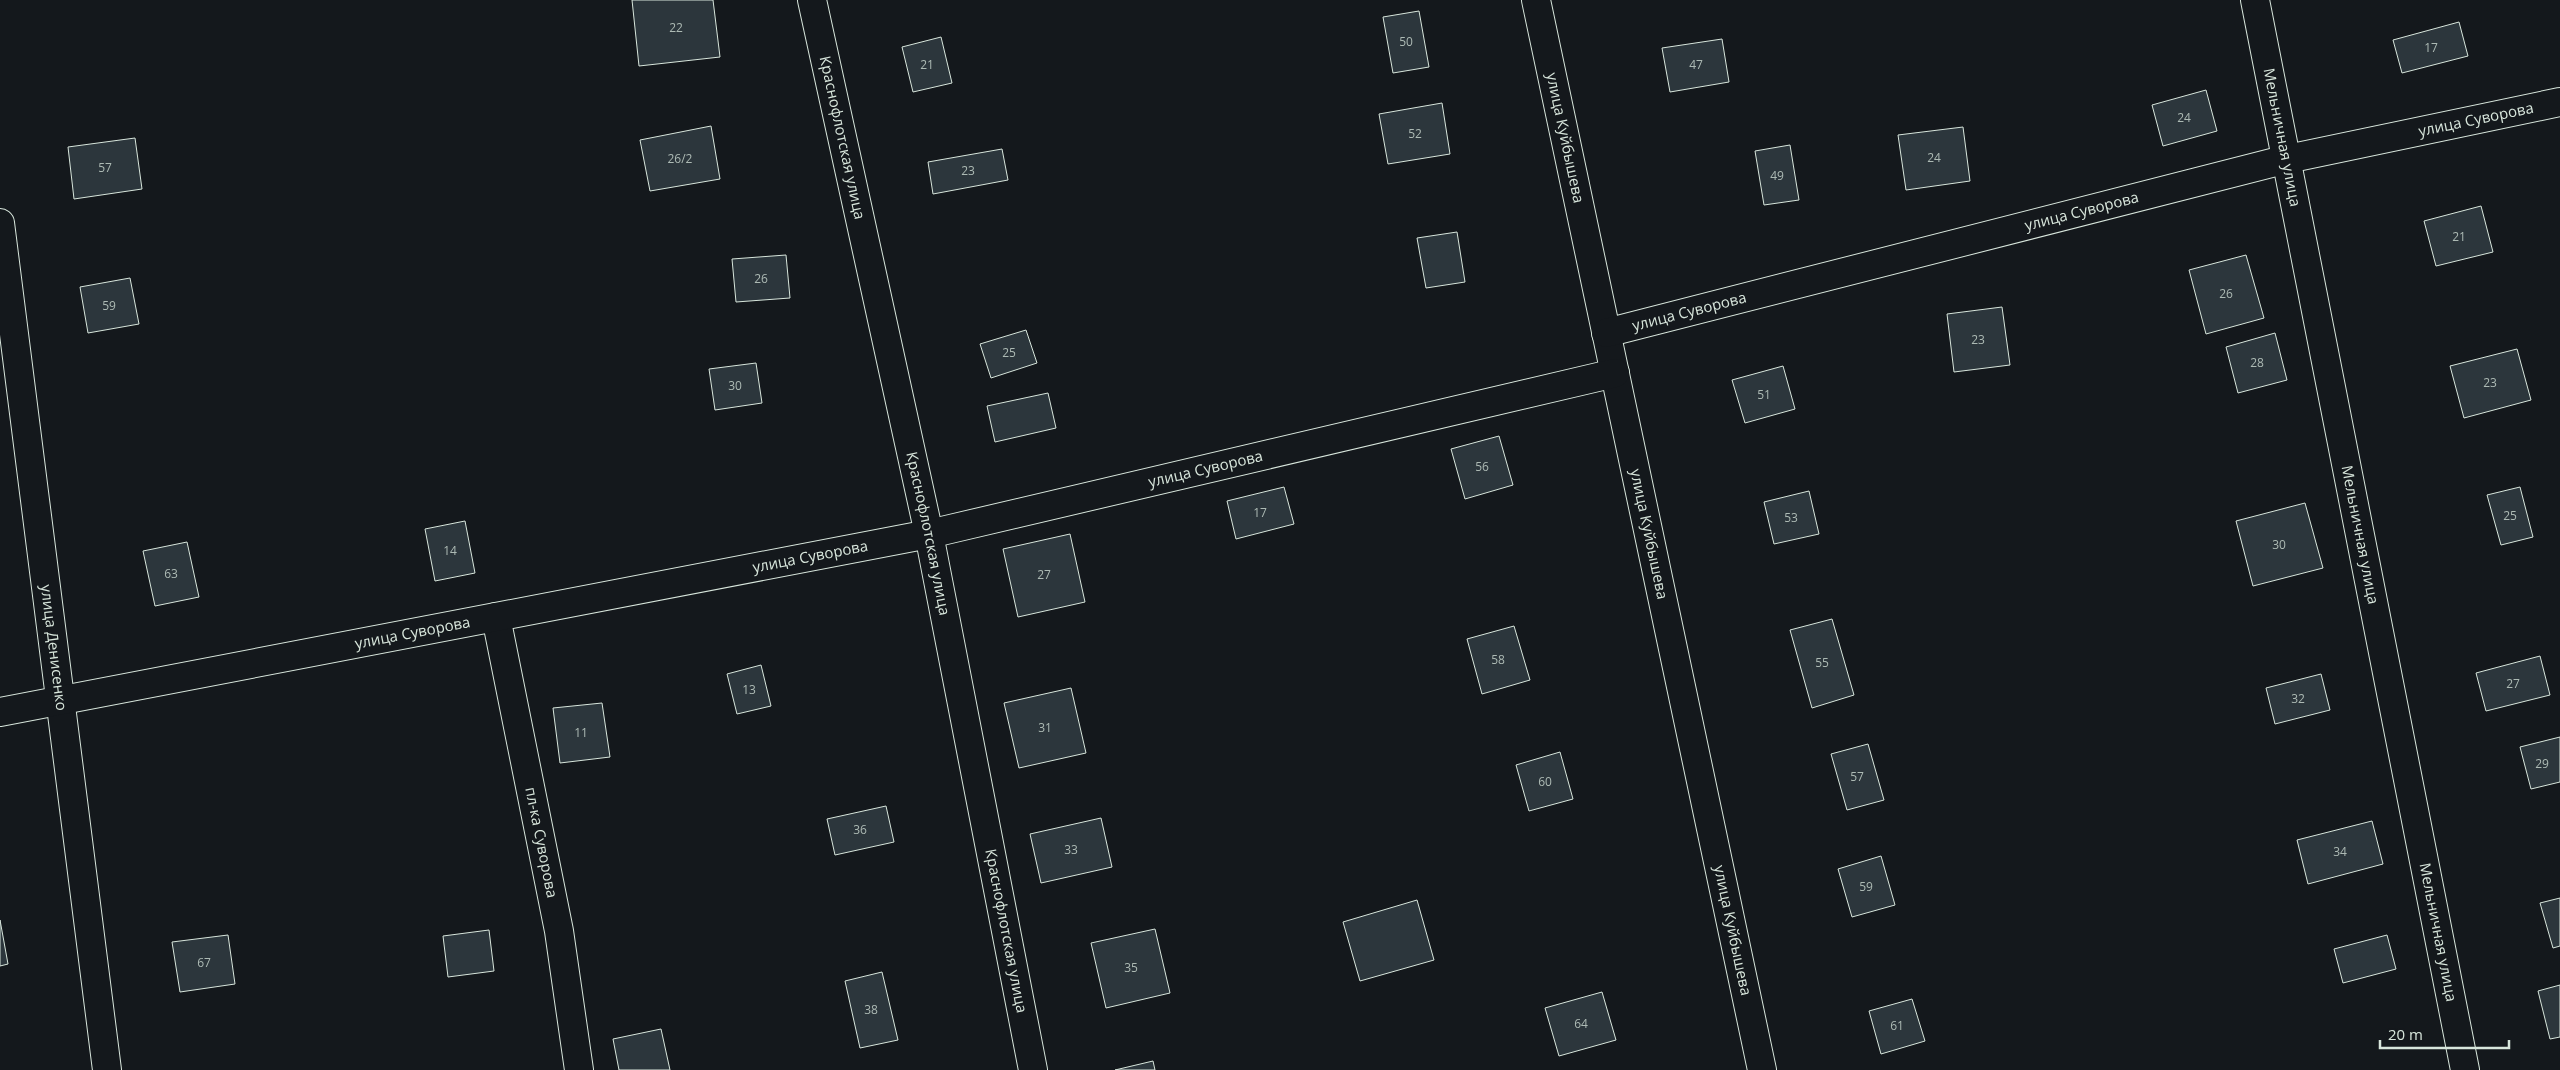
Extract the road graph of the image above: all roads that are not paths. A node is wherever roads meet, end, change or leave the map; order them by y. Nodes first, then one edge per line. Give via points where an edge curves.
1 (812, 0) edge
2 (1536, 0) edge
3 (2255, 0) edge
4 (2560, 102) edge
5 (2286, 159) junction
6 (0, 223) edge
7 (1606, 333) junction
8 (1615, 373) junction
9 (929, 534) junction
10 (496, 617) junction
11 (60, 701) junction
12 (0, 712) edge
13 (107, 1070) edge
14 (579, 1070) edge
15 (1033, 1070) edge
16 (1762, 1070) edge
17 (2465, 1070) edge

1 - 9 street, Краснофлотская улица
2 - 7 street, улица Куйбышева
3 - 5 street, Мельничная улица
4 - 5 street, улица Суворова
5 - 7 street, улица Суворова
5 - 17 street, Мельничная улица
6 - 11 street, улица Денисенко
7 - 8 street, улица Куйбышева
8 - 9 street, улица Суворова
8 - 16 street, улица Куйбышева
9 - 10 street, улица Суворова
9 - 15 street, Краснофлотская улица
10 - 11 street, улица Суворова
10 - 14 street, пл-ка Суворова via 559,930
11 - 12 street, улица Суворова
11 - 13 street, улица Денисенко

